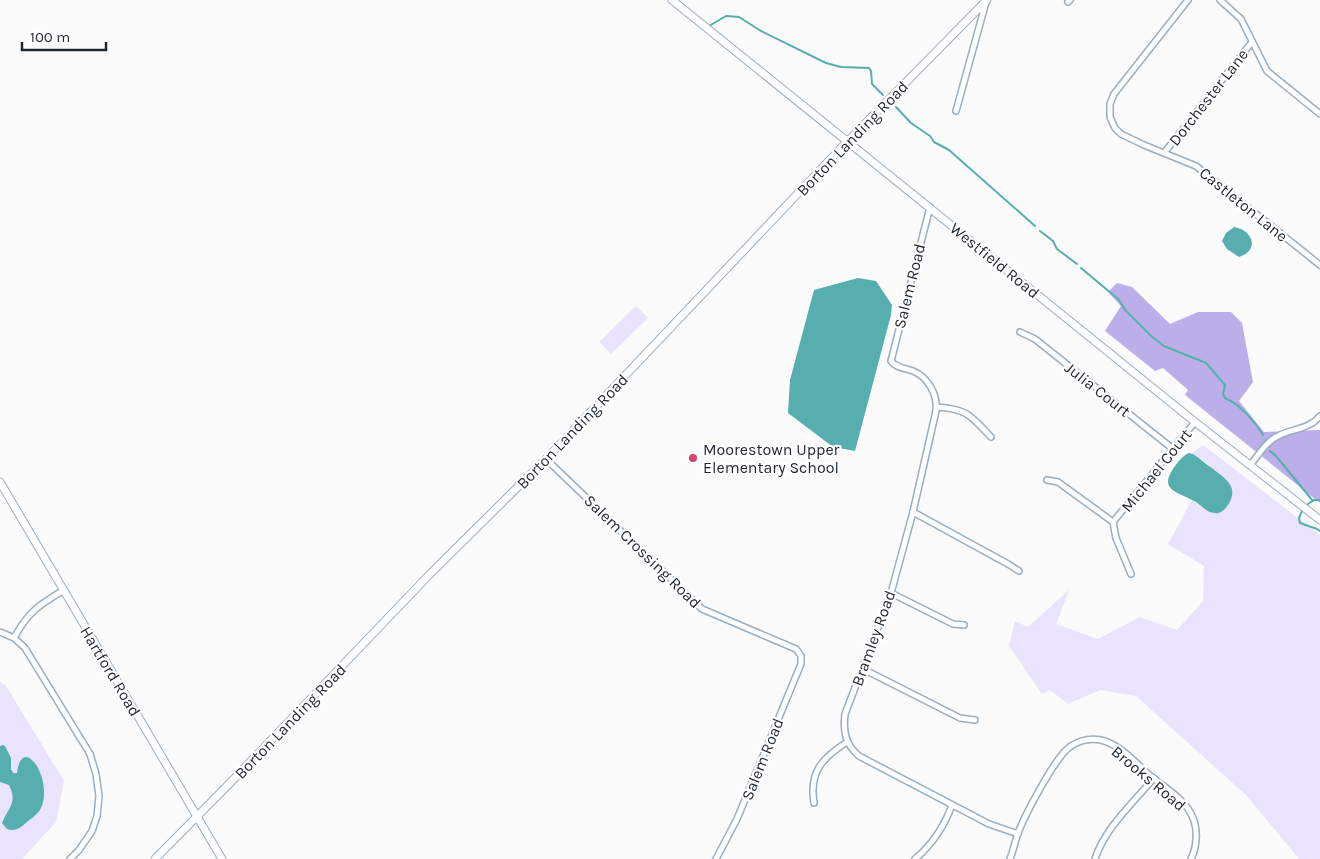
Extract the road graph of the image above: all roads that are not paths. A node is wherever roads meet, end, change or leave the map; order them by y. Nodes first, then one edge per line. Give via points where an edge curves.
1 (672, 0) edge
2 (1188, 0) edge
3 (1220, 0) edge
4 (986, 1) edge
5 (1252, 42) junction
6 (956, 111) dead end
7 (1320, 114) edge
8 (848, 141) junction
9 (1164, 153) junction
10 (930, 207) junction
11 (1320, 265) edge
12 (1020, 332) dead end
13 (937, 406) junction
14 (1320, 416) edge
15 (1196, 422) junction
16 (991, 438) dead end
17 (1174, 449) junction
18 (546, 460) junction
19 (1251, 464) junction
20 (1047, 480) dead end
21 (0, 482) edge
22 (913, 512) junction
23 (1320, 520) edge
24 (1113, 522) junction
25 (1019, 571) dead end
26 (1131, 574) dead end
27 (64, 590) junction
28 (891, 593) junction
29 (964, 625) dead end
30 (0, 632) edge
31 (14, 638) junction
32 (801, 656) joint
33 (863, 669) junction
34 (975, 720) dead end
35 (847, 742) junction
36 (1154, 778) junction
37 (814, 802) dead end
38 (952, 805) junction
39 (197, 816) junction
40 (1018, 834) junction
41 (70, 859) edge
42 (155, 859) edge
43 (222, 859) edge
44 (716, 859) edge
45 (915, 859) edge
46 (1010, 859) edge
47 (1095, 859) edge
48 (1191, 859) edge

1 - 8 street, Westfield Road
2 - 9 street, Castleton Lane via 1116,90 1110,104 1112,121 1121,134
3 - 5 street via 1239,16
4 - 6 street
4 - 8 street, Borton Landing Road
5 - 7 street via 1267,71
5 - 9 street, Dorchester Lane
8 - 10 street, Westfield Road
8 - 18 street, Borton Landing Road
9 - 11 street, Castleton Lane via 1198,168
10 - 13 street, Salem Road via 892,358 893,364 916,372 924,379
10 - 15 street, Westfield Road
12 - 17 street, Julia Court via 1034,339
13 - 16 street via 968,414
13 - 22 street, Bramley Road
14 - 19 street via 1307,427 1274,438
15 - 17 street, Michael Court
15 - 19 street, Westfield Road
17 - 24 street, Michael Court
18 - 32 street, Salem Crossing Road via 702,609 796,649
18 - 39 street, Borton Landing Road
19 - 23 street, Westfield Road
20 - 24 street via 1058,482
21 - 27 street, Hartford Road
22 - 25 street
22 - 28 street, Bramley Road
24 - 26 street, Michael Court
27 - 31 street via 30,613
27 - 39 street, Hartford Road
28 - 29 street via 953,624
28 - 33 street, Bramley Road
30 - 31 street
31 - 41 street via 25,648 90,754 96,774 97,816 92,831
32 - 44 street, Salem Road via 801,664 734,827
33 - 34 street via 960,718
33 - 35 street, Bramley Road via 845,714 843,728
35 - 37 street via 829,753 822,762 812,789
35 - 38 street via 860,756
36 - 40 street, Brooks Road via 1114,746 1097,740 1080,741 1058,760
36 - 47 street via 1125,811
36 - 48 street, Brooks Road via 1184,804 1192,816 1196,839
38 - 40 street via 989,824
38 - 45 street via 934,841
39 - 42 street, Borton Landing Road
39 - 43 street, Hartford Road
40 - 46 street, Brooks Road

